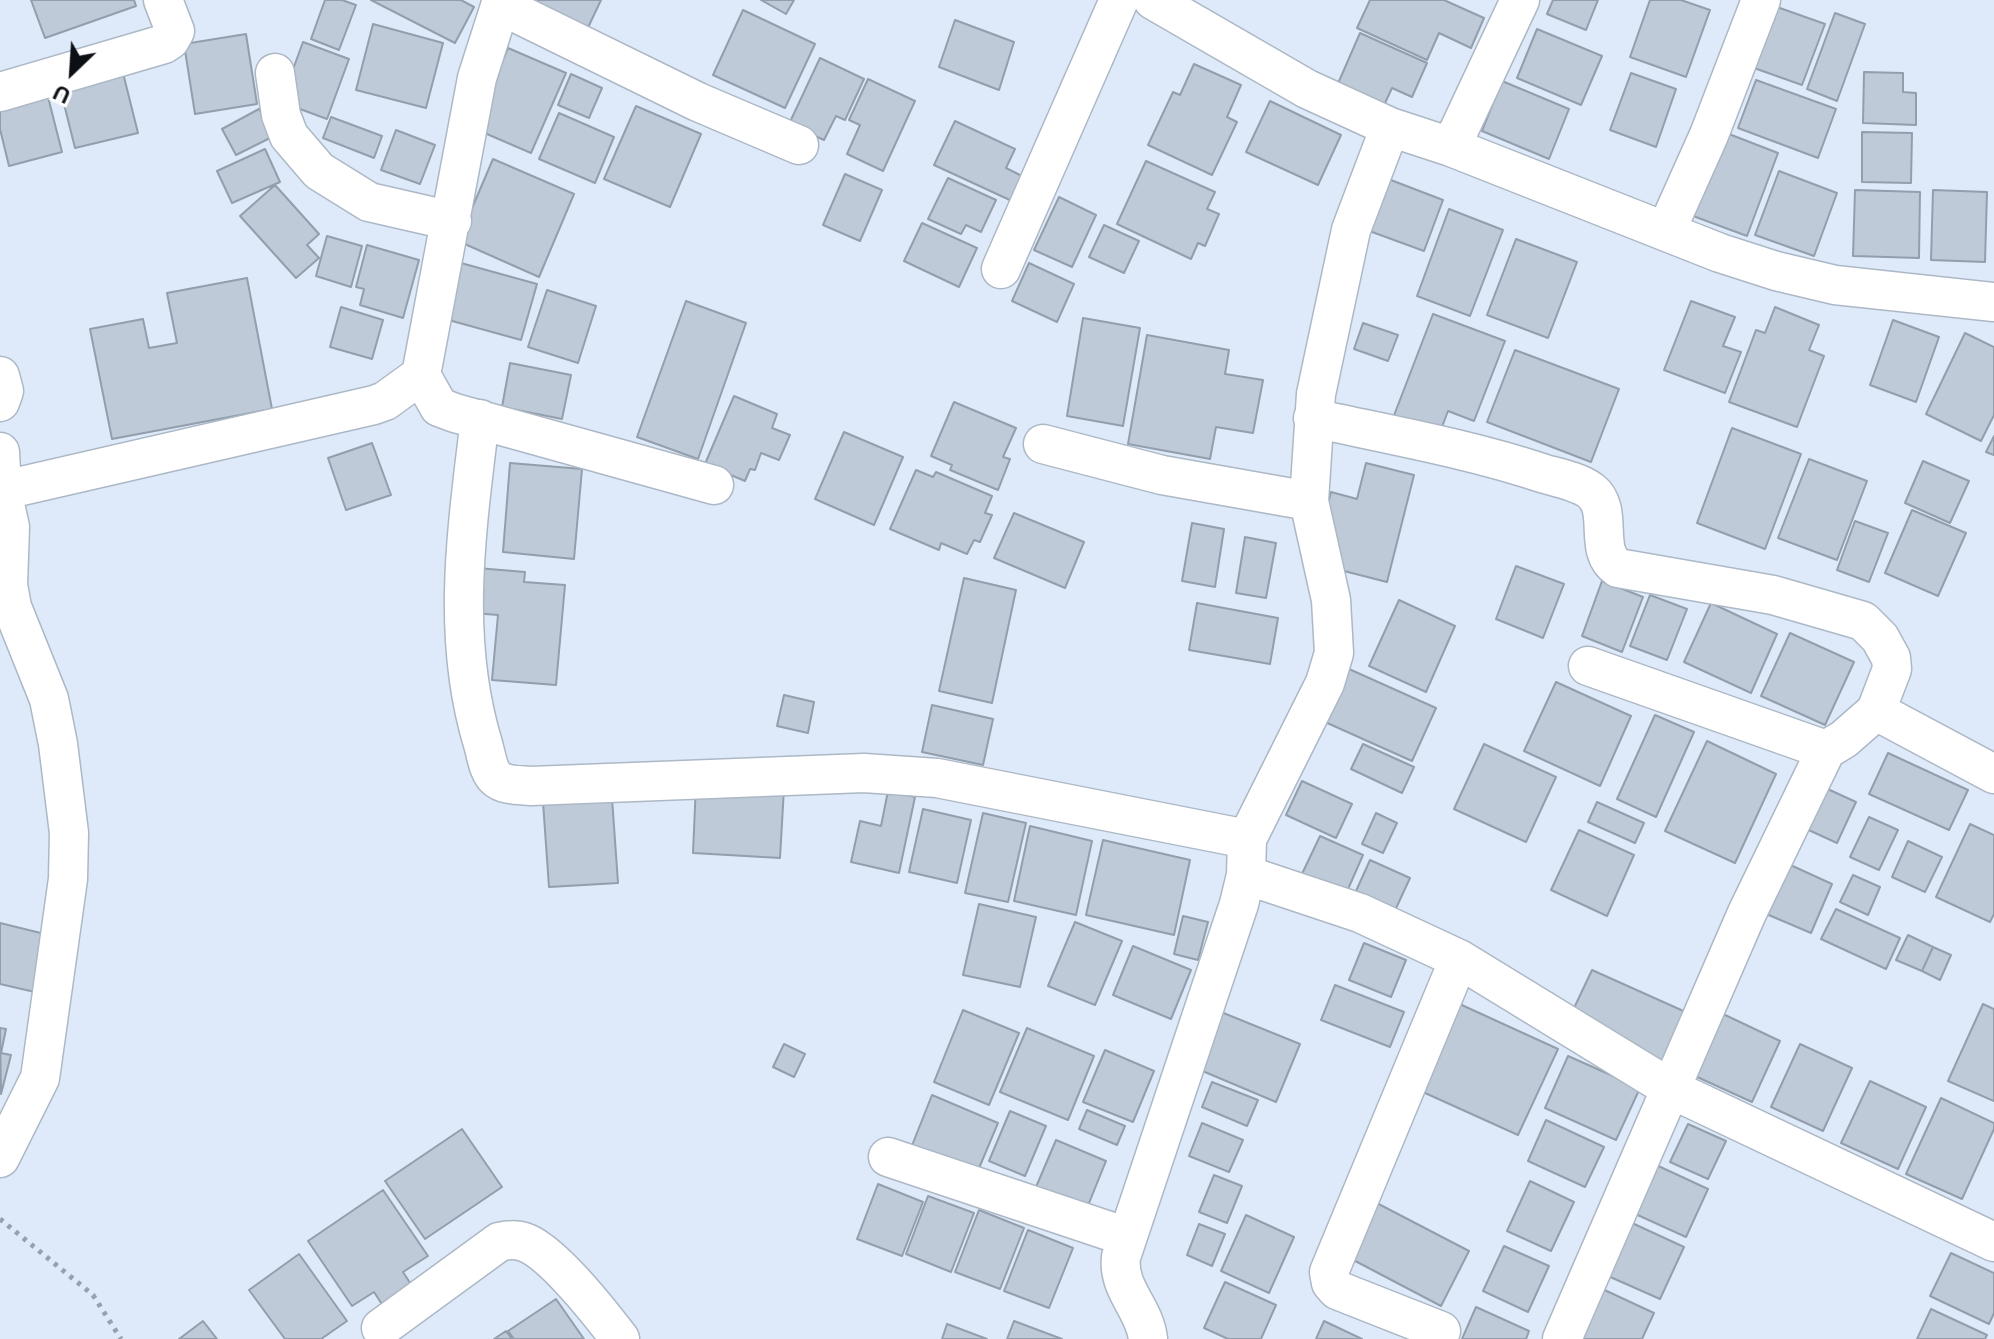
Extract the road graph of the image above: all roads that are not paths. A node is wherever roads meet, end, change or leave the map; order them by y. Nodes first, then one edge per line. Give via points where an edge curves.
1 (163, 0) edge
2 (1119, 0) edge
3 (1153, 0) edge
4 (1520, 0) edge
5 (1761, 0) edge
6 (502, 3) edge
7 (275, 73) dead end
8 (0, 92) edge
9 (1390, 127) junction
10 (799, 145) dead end
11 (1451, 147) junction
12 (452, 221) junction
13 (1666, 231) junction
14 (1001, 269) dead end
15 (1994, 302) edge
16 (421, 375) junction
17 (0, 376) edge
18 (0, 402) edge
19 (1313, 418) junction
20 (480, 419) junction
21 (1043, 444) dead end
22 (0, 452) edge
23 (714, 485) dead end
24 (1, 490) edge
25 (1309, 501) junction
26 (1588, 666) dead end
27 (1876, 711) junction
28 (1826, 750) junction
29 (1994, 774) edge
30 (1246, 857) junction
31 (1459, 959) junction
32 (1673, 1090) junction
33 (888, 1157) dead end
34 (0, 1158) edge
35 (1127, 1237) junction
36 (1994, 1242) edge
37 (381, 1328) dead end
38 (1441, 1331) dead end
39 (620, 1339) edge
40 (1148, 1339) edge
41 (1562, 1339) edge

1 - 8 street via 175,31 164,44
2 - 14 street
3 - 9 street via 1307,89
4 - 11 street
5 - 13 street
6 - 10 street via 698,102
6 - 12 street via 477,78
7 - 12 street via 289,136 319,171 369,202
9 - 11 street
9 - 19 street via 1351,230
11 - 13 street
12 - 16 street
13 - 15 street via 1776,271 1835,285
16 - 20 street via 439,407
16 - 24 street via 374,405
17 - 18 street
19 - 25 street
19 - 27 street via 1528,468 1589,490 1602,509 1607,556 1618,568 1773,595 1863,621 1891,658
20 - 23 street
20 - 30 street via 463,571 468,675 472,710 491,772 502,783 864,773 937,778
21 - 25 street via 1162,475
22 - 24 street
24 - 34 street via 10,527 12,607 49,699 69,833 68,879 40,1078
25 - 30 street via 1331,600 1334,653
26 - 28 street
27 - 28 street
27 - 29 street
28 - 32 street via 1753,900
30 - 31 street
30 - 35 street via 1239,904
31 - 32 street
31 - 38 street via 1329,1272 1337,1290
32 - 36 street
32 - 41 street
33 - 35 street
35 - 40 street via 1121,1281
37 - 39 street via 499,1242 509,1240 523,1241 550,1260

